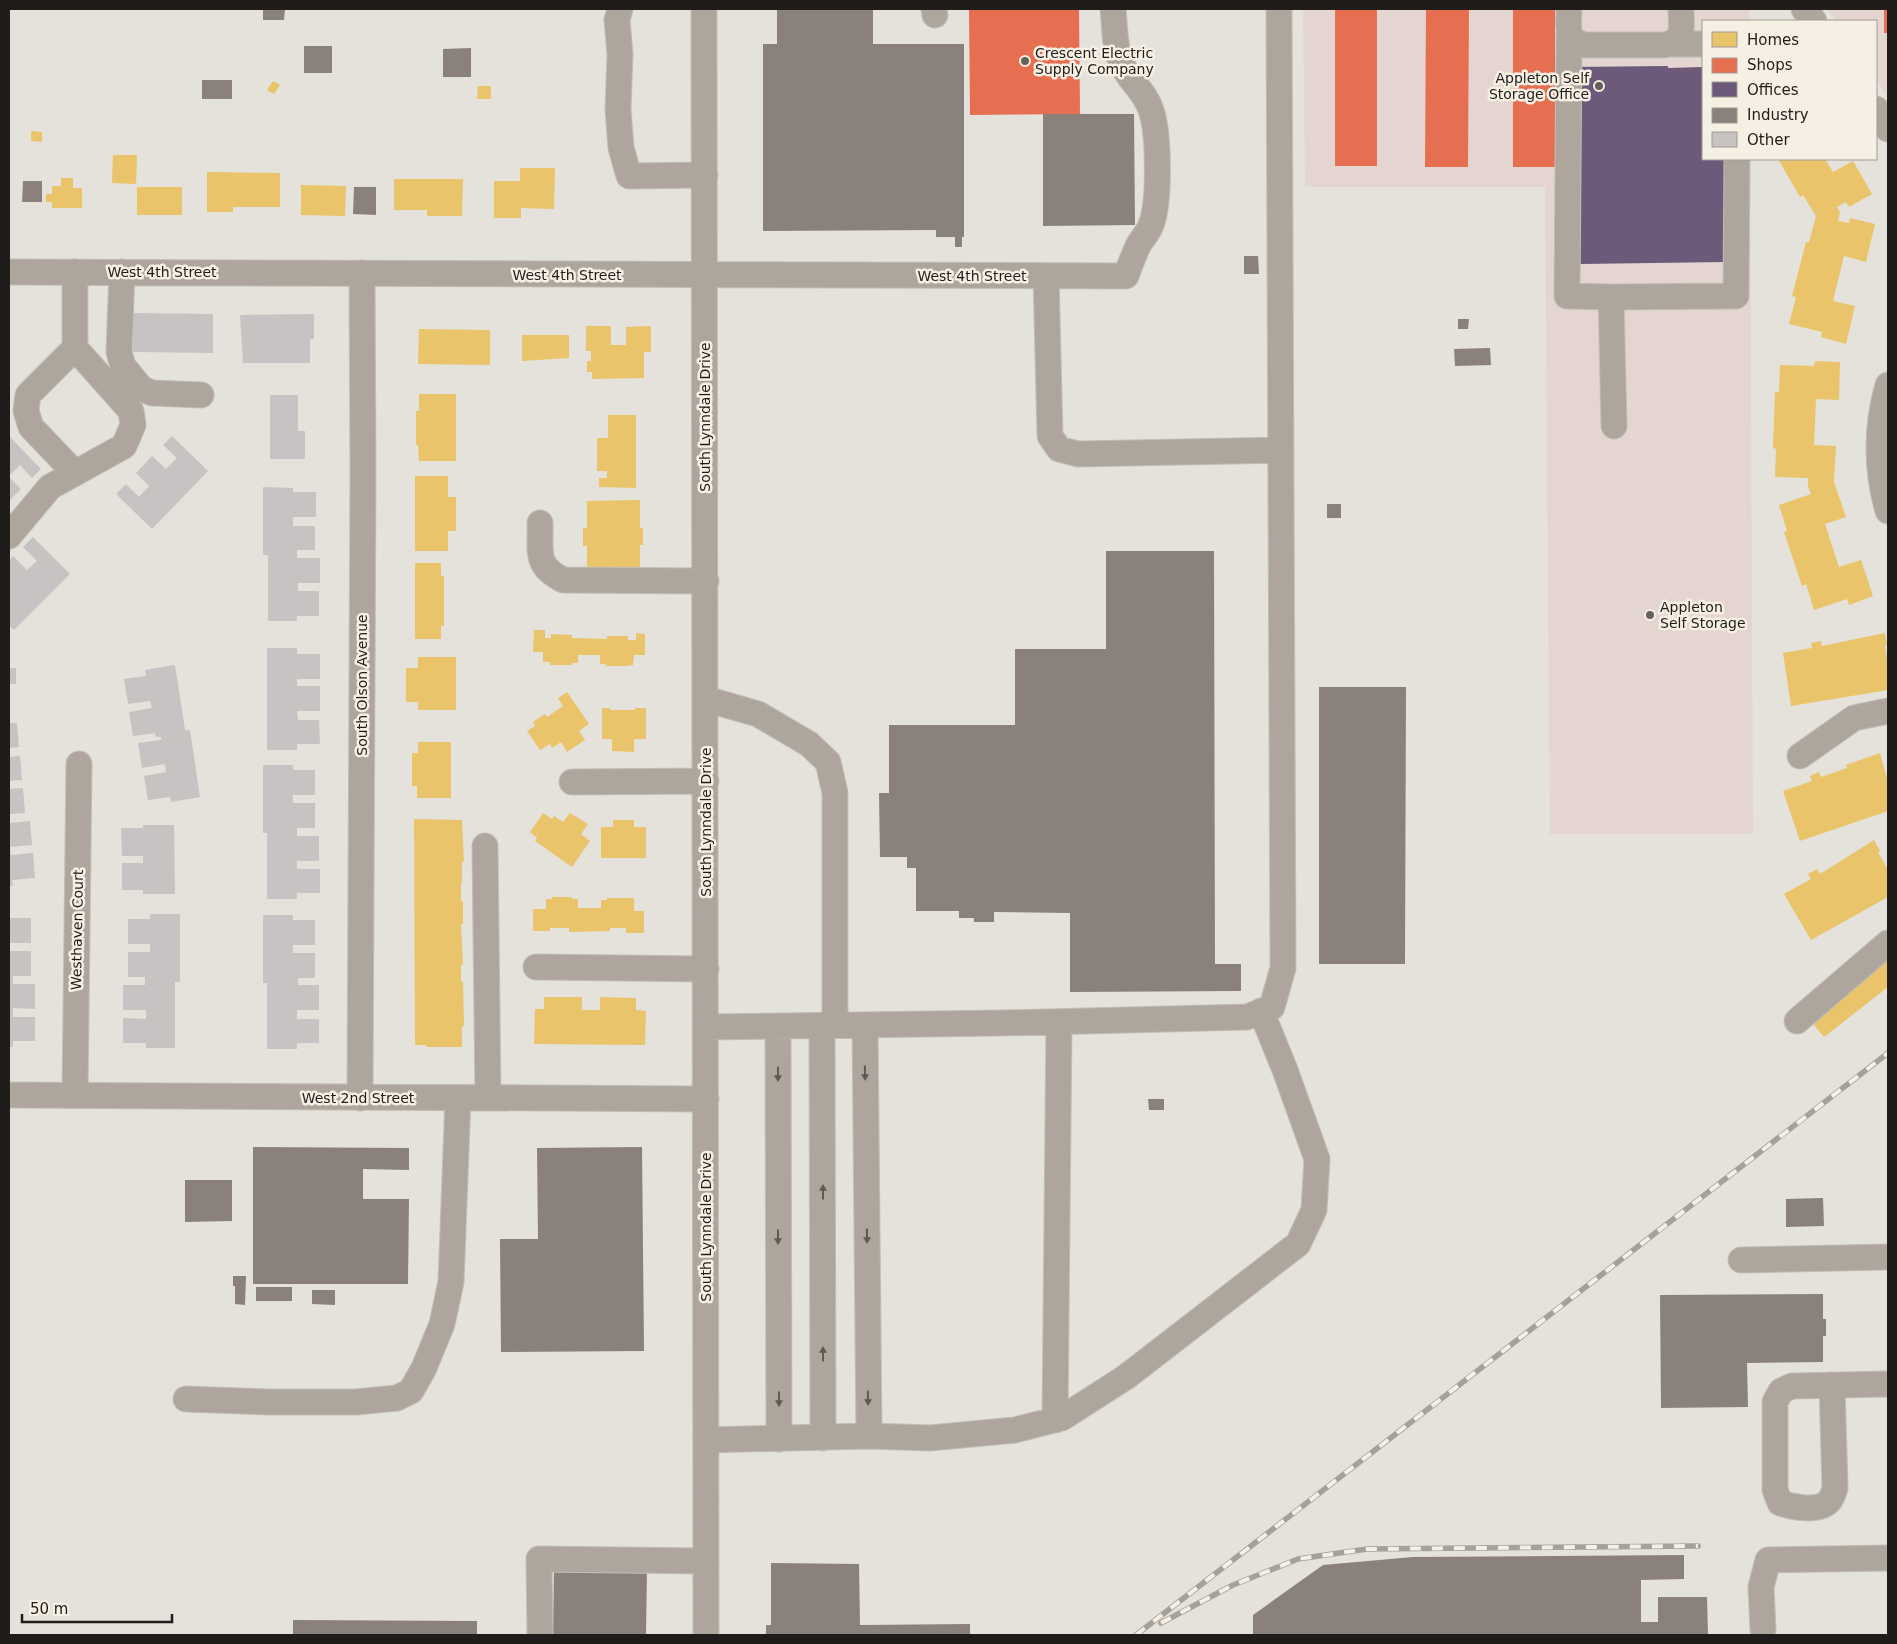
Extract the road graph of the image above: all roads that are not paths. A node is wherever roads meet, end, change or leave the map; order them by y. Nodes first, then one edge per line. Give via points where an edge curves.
1 (620, 9) edge
2 (704, 9) edge
3 (1113, 9) edge
4 (1279, 9) edge
5 (1569, 9) edge
6 (1681, 9) edge
7 (1804, 9) edge
8 (1813, 20) edge
9 (1569, 34) junction
10 (1673, 44) junction
11 (1702, 44) edge
12 (1877, 111) edge
13 (1888, 129) edge
14 (1736, 160) edge
15 (705, 175) junction
16 (9, 272) edge
17 (74, 272) junction
18 (122, 272) junction
19 (362, 273) junction
20 (705, 276) junction
21 (1046, 276) junction
22 (1611, 297) junction
23 (76, 348) junction
24 (1888, 385) edge
25 (200, 395) dead end
26 (1614, 426) dead end
27 (1281, 450) junction
28 (74, 472) junction
29 (1888, 511) edge
30 (540, 523) dead end
31 (9, 536) edge
32 (706, 581) junction
33 (706, 699) junction
34 (1888, 711) edge
35 (1800, 756) dead end
36 (79, 764) dead end
37 (706, 781) junction
38 (572, 782) dead end
39 (486, 846) dead end
40 (1888, 943) edge
41 (536, 967) dead end
42 (706, 969) junction
43 (1261, 1011) junction
44 (1797, 1021) dead end
45 (1059, 1022) junction
46 (829, 1025) junction
47 (865, 1025) junction
48 (778, 1026) junction
49 (706, 1027) junction
50 (9, 1095) edge
51 (75, 1095) junction
52 (360, 1098) junction
53 (458, 1098) junction
54 (488, 1098) junction
55 (706, 1099) junction
56 (1888, 1257) edge
57 (1741, 1260) dead end
58 (1888, 1384) edge
59 (1832, 1385) junction
60 (186, 1399) dead end
61 (1055, 1420) junction
62 (869, 1436) junction
63 (823, 1438) junction
64 (779, 1439) junction
65 (706, 1440) junction
66 (1888, 1558) edge
67 (706, 1561) junction
68 (1763, 1630) dead end
69 (540, 1635) edge
70 (706, 1635) edge

1 - 15 street via 617,20 620,148 629,176
2 - 15 street, South Lynndale Drive
3 - 21 street, West 4th Street via 1121,62 1152,111 1156,137 1156,204 1151,226 1126,276
4 - 27 street
5 - 9 street
6 - 10 street via 1682,32
7 - 8 street
9 - 10 street via 1578,43 1586,45
9 - 22 street via 1567,296
10 - 11 street
12 - 13 street
14 - 22 street via 1736,296
15 - 20 street, South Lynndale Drive
16 - 17 street, West 4th Street
17 - 18 street, West 4th Street
17 - 23 street
18 - 19 street, West 4th Street
18 - 25 street via 119,352 123,366 141,388 152,393
19 - 20 street, West 4th Street
19 - 52 street, South Olson Avenue
20 - 21 street, West 4th Street
20 - 32 street, South Lynndale Drive
21 - 27 street via 1050,436 1059,449 1078,454
22 - 26 street
23 - 28 street via 28,396 26,411 31,427
23 - 28 street via 131,411 133,425 124,446
24 - 29 street via 1878,435
27 - 43 street via 1283,968 1272,1007
28 - 31 street via 50,487
30 - 32 street via 541,561 550,574 564,580
32 - 33 street, South Lynndale Drive
33 - 37 street, South Lynndale Drive
33 - 46 street via 758,714 809,744 828,762 835,793
34 - 35 street via 1854,718
36 - 51 street, Westhaven Court
37 - 38 street
37 - 42 street, South Lynndale Drive
39 - 54 street
40 - 44 street
41 - 42 street
42 - 49 street, South Lynndale Drive
43 - 45 street via 1247,1017
43 - 61 street via 1317,1159 1314,1210 1298,1244 1126,1377
45 - 47 street
45 - 61 street
46 - 47 street
46 - 48 street
63 -> 46 street
47 -> 62 street
48 - 49 street
48 -> 64 street
49 - 55 street, South Lynndale Drive
50 - 51 street, West 2nd Street
51 - 52 street, West 2nd Street
52 - 53 street, West 2nd Street
53 - 54 street, West 2nd Street
53 - 60 street via 451,1282 442,1324 411,1390 397,1398 356,1402
54 - 55 street, West 2nd Street
55 - 65 street, South Lynndale Drive
56 - 57 street
58 - 59 street
59 - 59 street via 1792,1386 1781,1391 1775,1402 1776,1490 1780,1503 1794,1507 1819,1507 1830,1500 1835,1488
61 - 62 street via 1015,1430 930,1438
62 - 63 street
63 - 64 street
64 - 65 street
65 - 67 street, South Lynndale Drive
66 - 68 street via 1768,1560 1761,1587
67 - 69 street via 539,1559
67 - 70 street, South Lynndale Drive

